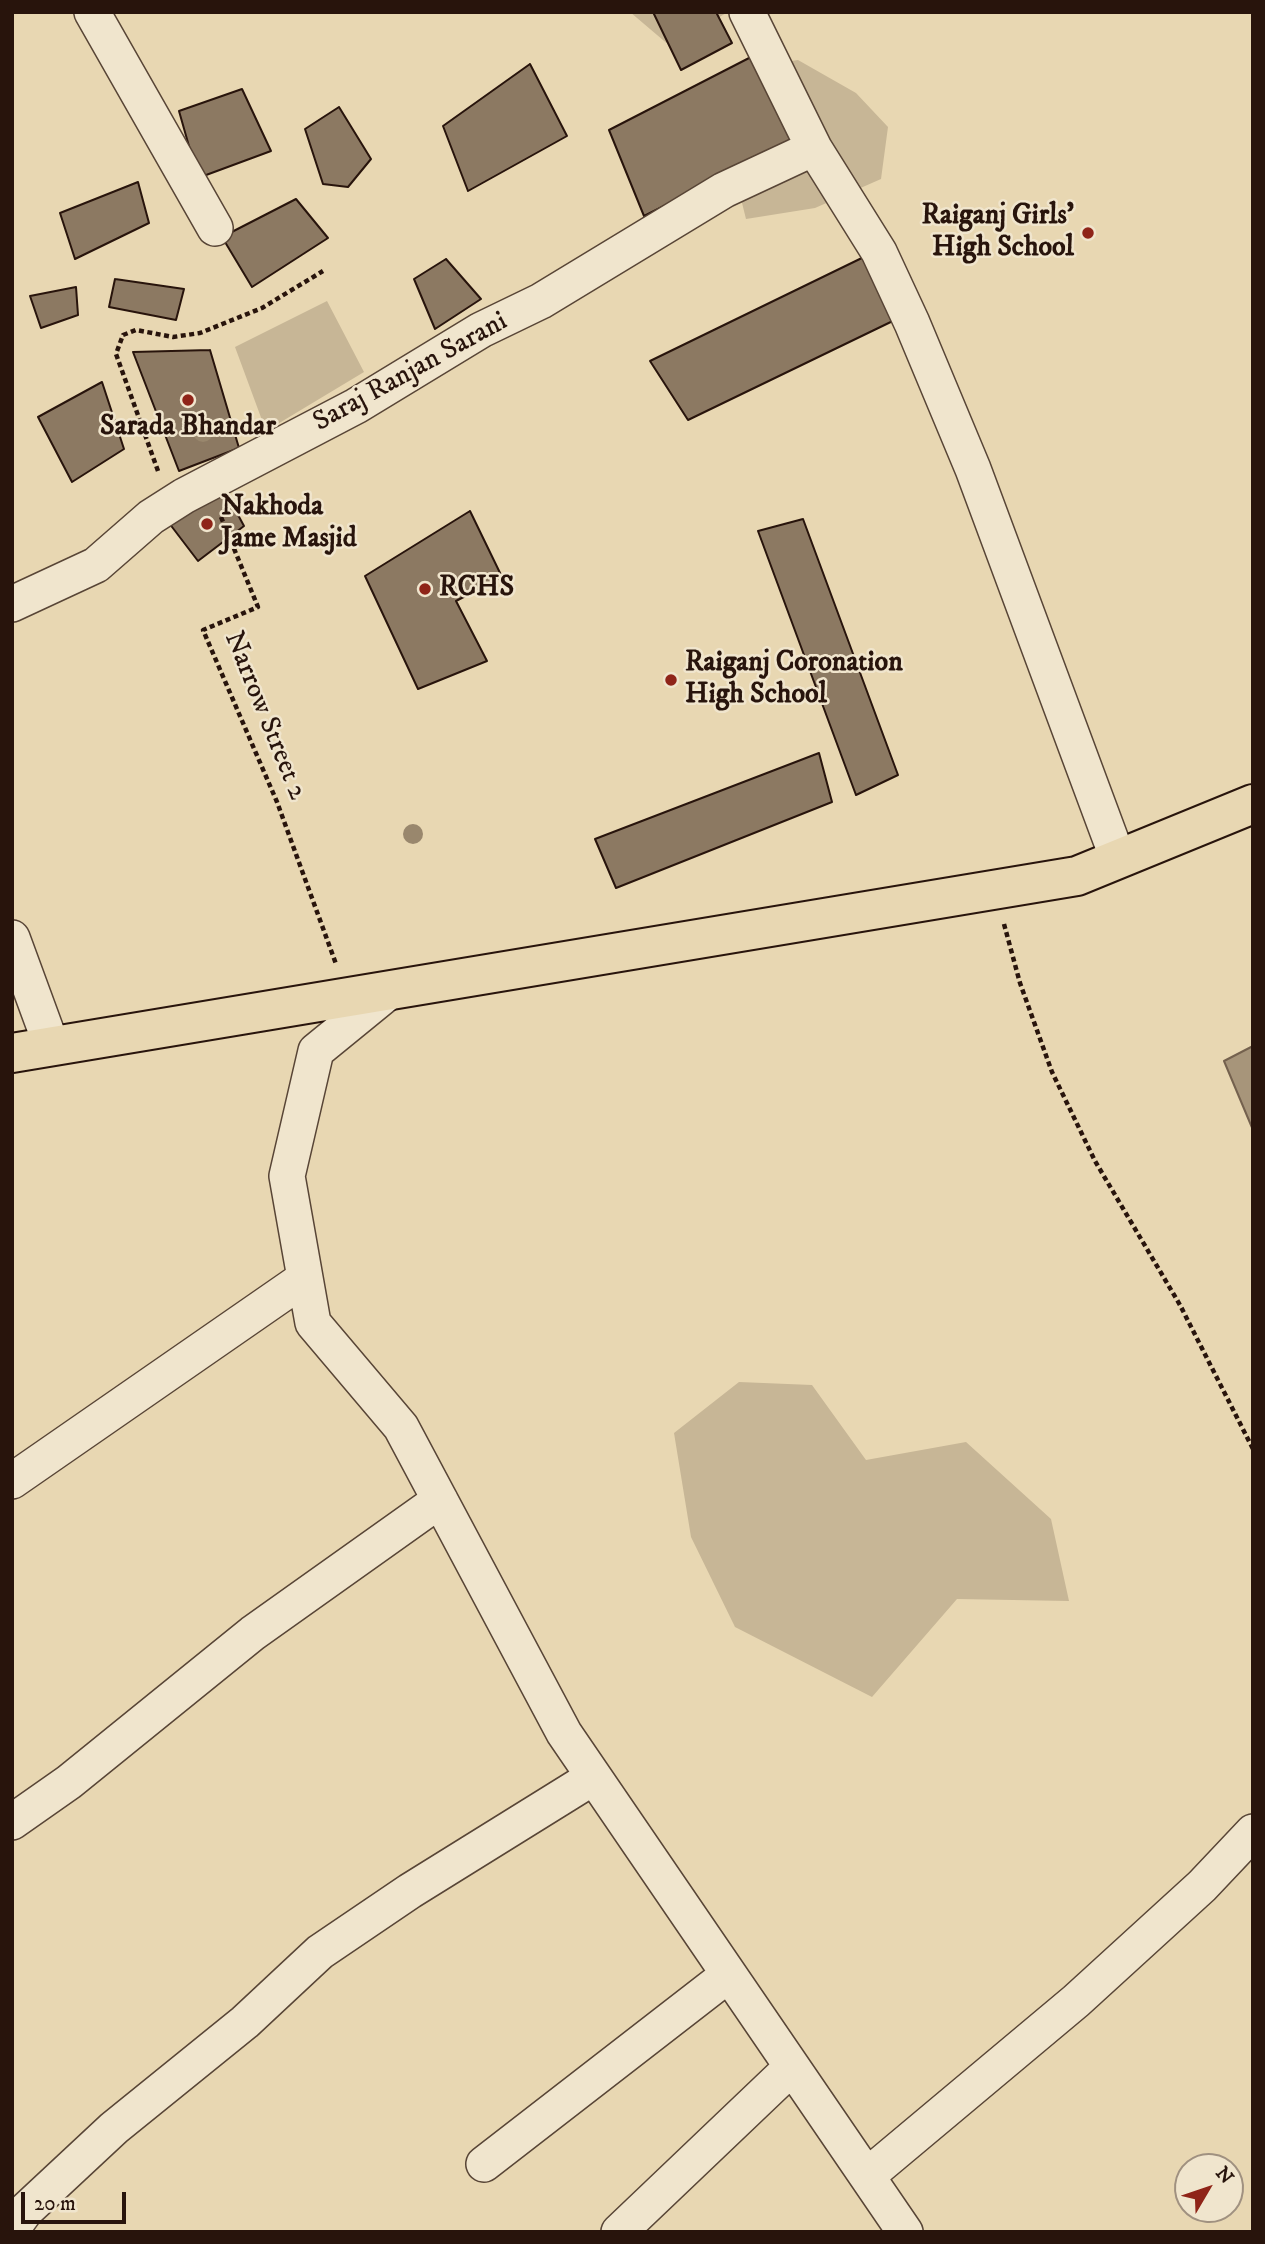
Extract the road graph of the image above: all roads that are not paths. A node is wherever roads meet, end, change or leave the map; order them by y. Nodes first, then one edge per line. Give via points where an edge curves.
1 (92, 12) edge
2 (747, 12) edge
3 (814, 148) junction
4 (215, 228) dead end
5 (12, 604) edge
6 (1253, 804) edge
7 (1118, 859) junction
8 (12, 938) edge
9 (393, 989) junction
10 (52, 1047) junction
11 (12, 1053) edge
12 (305, 1278) junction
13 (12, 1481) edge
14 (440, 1500) junction
15 (593, 1778) junction
16 (12, 1822) edge
17 (1253, 1832) edge
18 (728, 1975) junction
19 (791, 2068) junction
20 (484, 2164) dead end
21 (867, 2176) junction
22 (12, 2229) edge
23 (620, 2232) edge
24 (905, 2232) edge

1 - 4 street
2 - 3 street
3 - 5 street, Saraj Ranjan Sarani via 724,190 541,301 481,330 355,406 172,504 96,565
3 - 7 street via 879,253 917,335 973,468
6 - 7 main road
7 - 9 main road via 1077,876
8 - 10 street
9 - 10 main road
9 - 12 street via 316,1051 287,1176
10 - 11 main road
12 - 13 street
12 - 14 street via 313,1322 401,1427
14 - 15 street via 564,1733
14 - 16 street via 253,1633 69,1782
15 - 18 street
15 - 22 street via 320,1952 245,2022 114,2128 25,2211
17 - 21 street via 1202,1886 1076,2001
18 - 19 street
18 - 20 street
19 - 21 street
19 - 23 street
21 - 24 street

